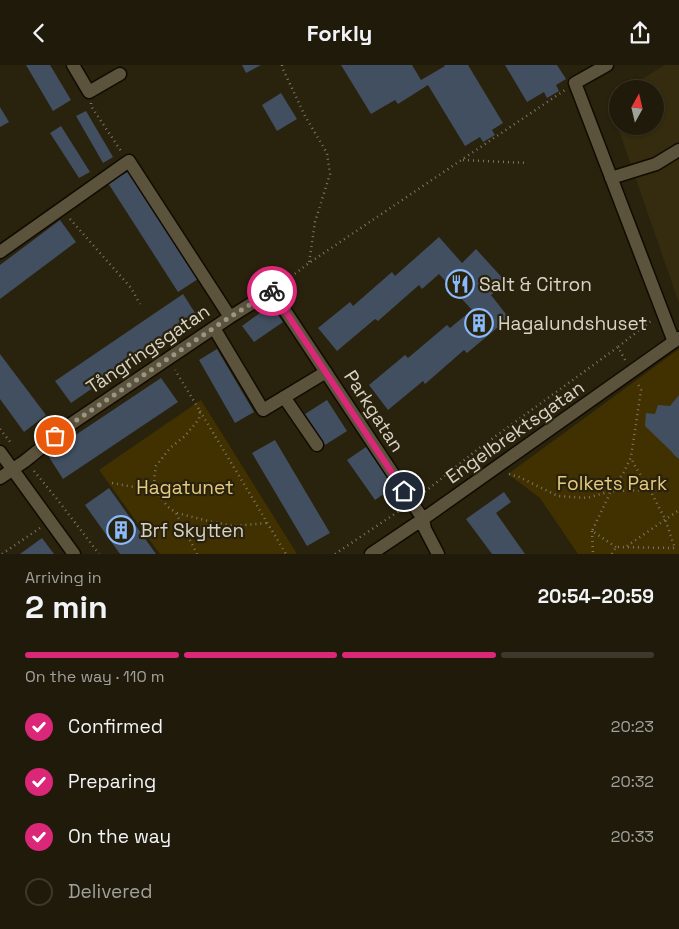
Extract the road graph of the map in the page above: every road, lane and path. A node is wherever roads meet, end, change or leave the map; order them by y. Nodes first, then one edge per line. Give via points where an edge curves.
1 (74, 65) edge
2 (282, 65) edge
3 (607, 65) edge
4 (120, 74) dead end
5 (575, 83) junction
6 (89, 92) junction
7 (679, 150) edge
8 (461, 160) junction
9 (129, 161) junction
10 (527, 163) dead end
11 (612, 178) junction
12 (61, 209) junction
13 (0, 252) edge
14 (308, 263) junction
15 (272, 291) junction
16 (140, 304) dead end
17 (663, 311) junction
18 (230, 317) junction
19 (214, 328) junction
20 (677, 340) edge
21 (618, 347) junction
22 (168, 359) junction
23 (326, 371) junction
24 (631, 372) junction
25 (284, 397) junction
26 (200, 411) junction
27 (0, 429) edge
28 (317, 445) dead end
29 (0, 452) edge
30 (631, 457) junction
31 (25, 461) junction
32 (13, 470) junction
33 (508, 474) dead end
34 (0, 478) edge
35 (112, 483) dead end
36 (650, 490) junction
37 (156, 491) junction
38 (611, 491) junction
39 (412, 502) junction
40 (679, 510) edge
41 (176, 513) junction
42 (423, 519) junction
43 (665, 519) junction
44 (267, 523) junction
45 (43, 525) dead end
46 (592, 531) junction
47 (627, 546) junction
48 (616, 547) junction
49 (434, 553) edge
50 (2, 554) edge
51 (74, 554) edge
52 (99, 554) edge
53 (198, 554) edge
54 (286, 554) edge
55 (335, 554) edge
56 (371, 554) edge
57 (594, 554) edge
58 (612, 554) edge

1 - 6 street
2 - 14 path via 305,116 327,153 330,174 315,222
3 - 5 street
4 - 6 street
5 - 8 path
5 - 11 street
6 - 9 path via 91,106
7 - 11 street via 656,164
8 - 10 path
8 - 14 path
9 - 12 street
9 - 18 street
11 - 17 street
12 - 13 street
12 - 16 path via 132,288
14 - 15 path
15 - 18 street, Tångringsgatan
15 - 23 street, Parkgatan
17 - 20 street
17 - 21 path
18 - 19 street, Tångringsgatan
19 - 22 street, Tångringsgatan
19 - 25 street via 262,410
20 - 24 street, Engelbrektsgatan
21 - 24 path
21 - 39 path via 478,449
22 - 26 path
22 - 31 street, Tångringsgatan via 71,424
23 - 25 street
23 - 39 street, Parkgatan
24 - 30 path via 640,390
24 - 42 street, Engelbrektsgatan
25 - 28 street
26 - 37 path via 199,419 186,436 170,448 156,466
26 - 44 path
27 - 31 path
29 - 32 street
30 - 36 path
30 - 38 path
31 - 32 street, Tångringsgatan
31 - 52 path
32 - 34 street, Tångringsgatan
32 - 51 street
33 - 38 path via 558,496 587,498
35 - 37 path
36 - 38 path
36 - 43 path
37 - 41 path
38 - 46 path
39 - 42 street, Parkgatan
39 - 55 path
40 - 43 path
41 - 44 path via 233,526
41 - 53 path
42 - 49 street, Parkgatan
42 - 56 street, Engelbrektsgatan
43 - 47 path
43 - 47 path via 676,549
44 - 54 path
45 - 50 path
46 - 48 path
46 - 57 path
47 - 48 path
48 - 58 path

